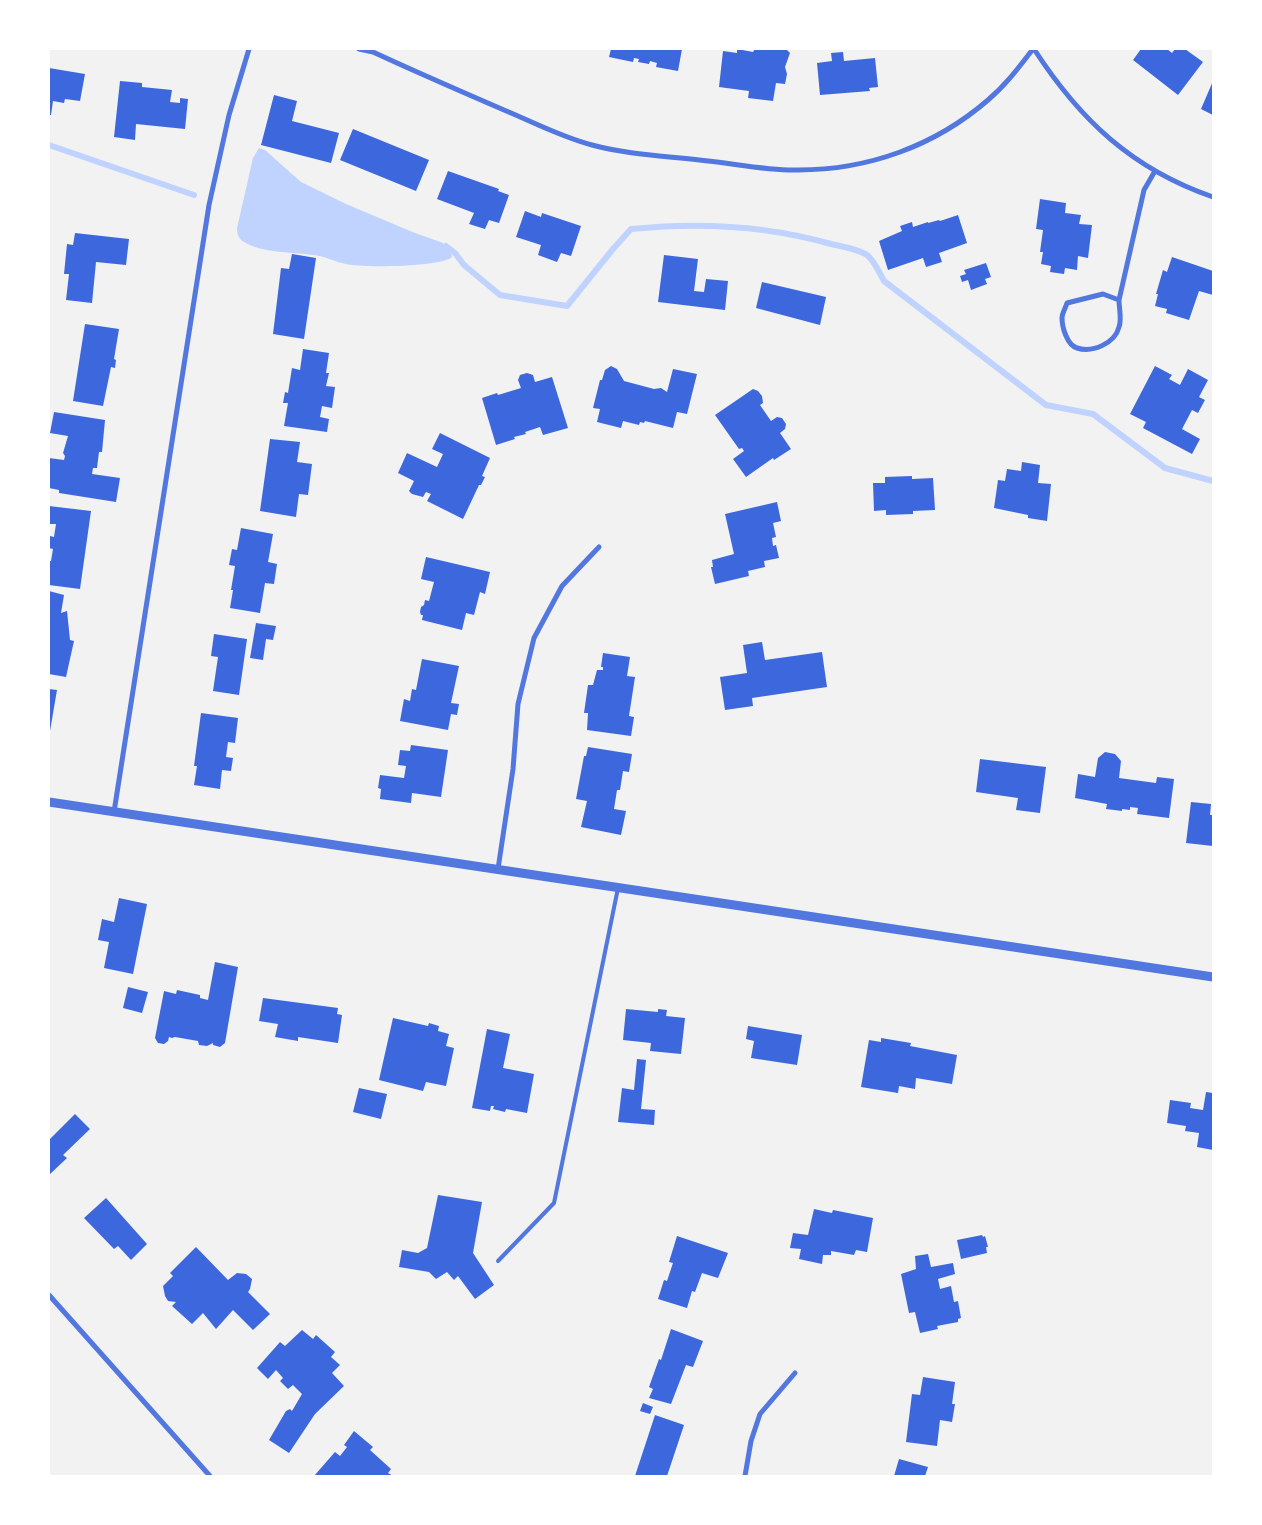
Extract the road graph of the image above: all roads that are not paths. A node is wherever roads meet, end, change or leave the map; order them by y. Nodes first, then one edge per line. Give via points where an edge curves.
1 (250, 49) edge
2 (359, 49) edge
3 (1034, 49) edge
4 (1154, 171) junction
5 (1213, 197) edge
6 (1119, 300) junction
7 (599, 547) dead end
8 (49, 802) edge
9 (114, 812) junction
10 (498, 869) junction
11 (618, 888) junction
12 (1213, 977) edge
13 (498, 1261) dead end
14 (49, 1295) edge
15 (795, 1373) dead end
16 (210, 1476) edge
17 (746, 1476) edge

1 - 9 street via 229,115 209,205
2 - 3 street via 373,52 559,134 592,145 796,170 864,164 928,140 958,123 989,99
3 - 4 street via 1074,105 1099,130
4 - 5 street
4 - 6 street via 1144,190
6 - 6 street via 1104,294 1067,303 1062,317 1067,340 1077,348 1096,348 1114,338 1120,326
7 - 10 street via 562,586 534,638 518,704 513,769
8 - 9 street
9 - 10 street
10 - 11 street
11 - 12 street
11 - 13 lane via 554,1203
14 - 16 street
15 - 17 street via 760,1414 751,1441

